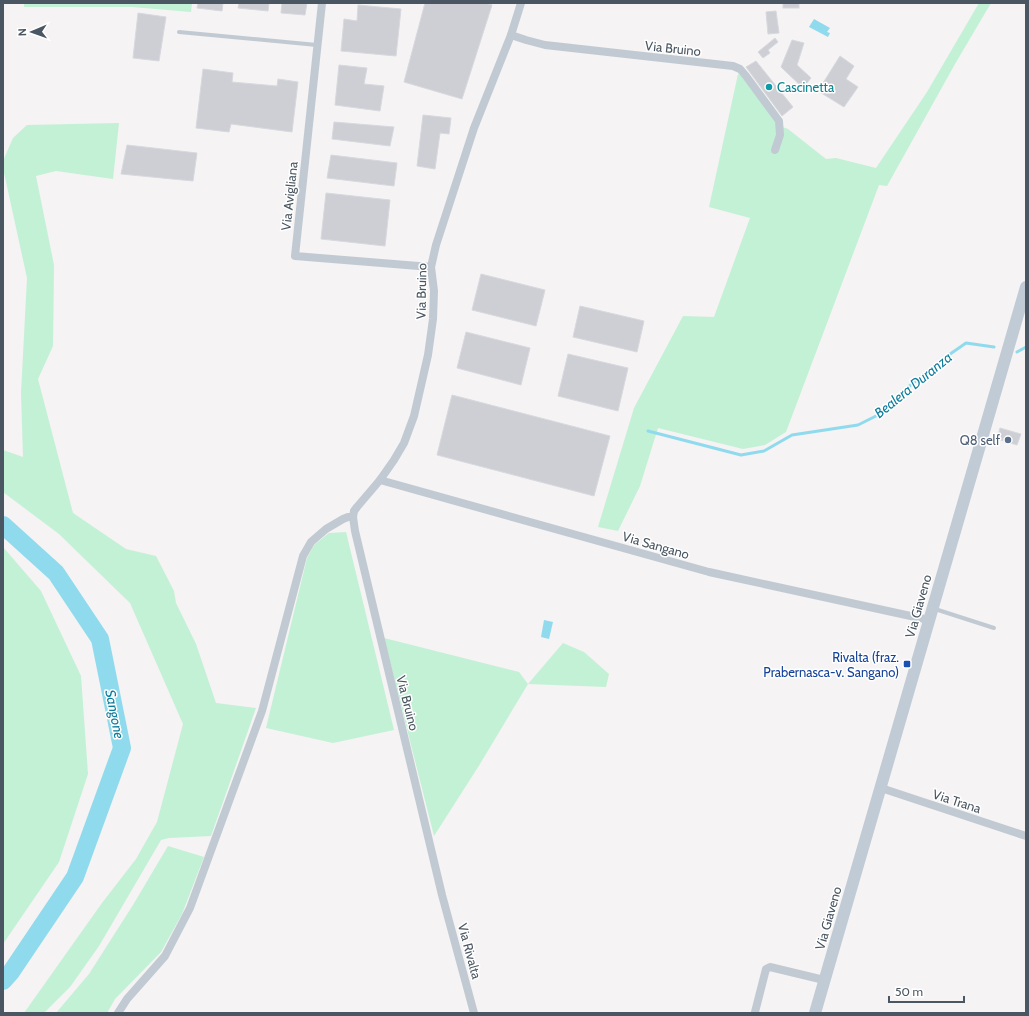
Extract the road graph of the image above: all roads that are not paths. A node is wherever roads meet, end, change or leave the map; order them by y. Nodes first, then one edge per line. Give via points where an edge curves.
1 (322, 3) edge
2 (521, 3) edge
3 (179, 32) dead end
4 (511, 35) junction
5 (318, 46) junction
6 (775, 150) dead end
7 (432, 267) junction
8 (1026, 286) edge
9 (380, 480) junction
10 (353, 517) junction
11 (932, 608) junction
12 (929, 620) junction
13 (994, 628) dead end
14 (881, 788) junction
15 (1026, 836) edge
16 (442, 895) joint
17 (824, 980) junction
18 (755, 1012) edge
19 (118, 1013) edge
20 (474, 1013) edge
21 (815, 1013) edge

1 - 5 street, Via Avigliana
2 - 4 street, Via Bruino
3 - 5 lane
4 - 6 street, Via Bruino via 545,45 710,63 740,69 779,121 780,135
4 - 7 street, Via Bruino via 474,128 436,245
5 - 7 street, Via Avigliana via 295,256
7 - 9 street, Via Bruino via 433,319 428,355 414,416 404,443
8 - 11 main road, Via Giaveno
9 - 10 street, Via Bruino via 356,507
9 - 12 street, Via Sangano via 709,572
10 - 16 street, Via Bruino
10 - 19 street via 348,516 326,529 311,542 303,556 262,711 190,908 165,956
11 - 12 main road, Via Giaveno
11 - 13 lane
12 - 14 main road, Via Giaveno
14 - 15 street, Via Trana
14 - 17 main road, Via Giaveno
16 - 20 street, Via Rivalta
17 - 18 street via 770,967 766,969
17 - 21 main road, Via Giaveno

